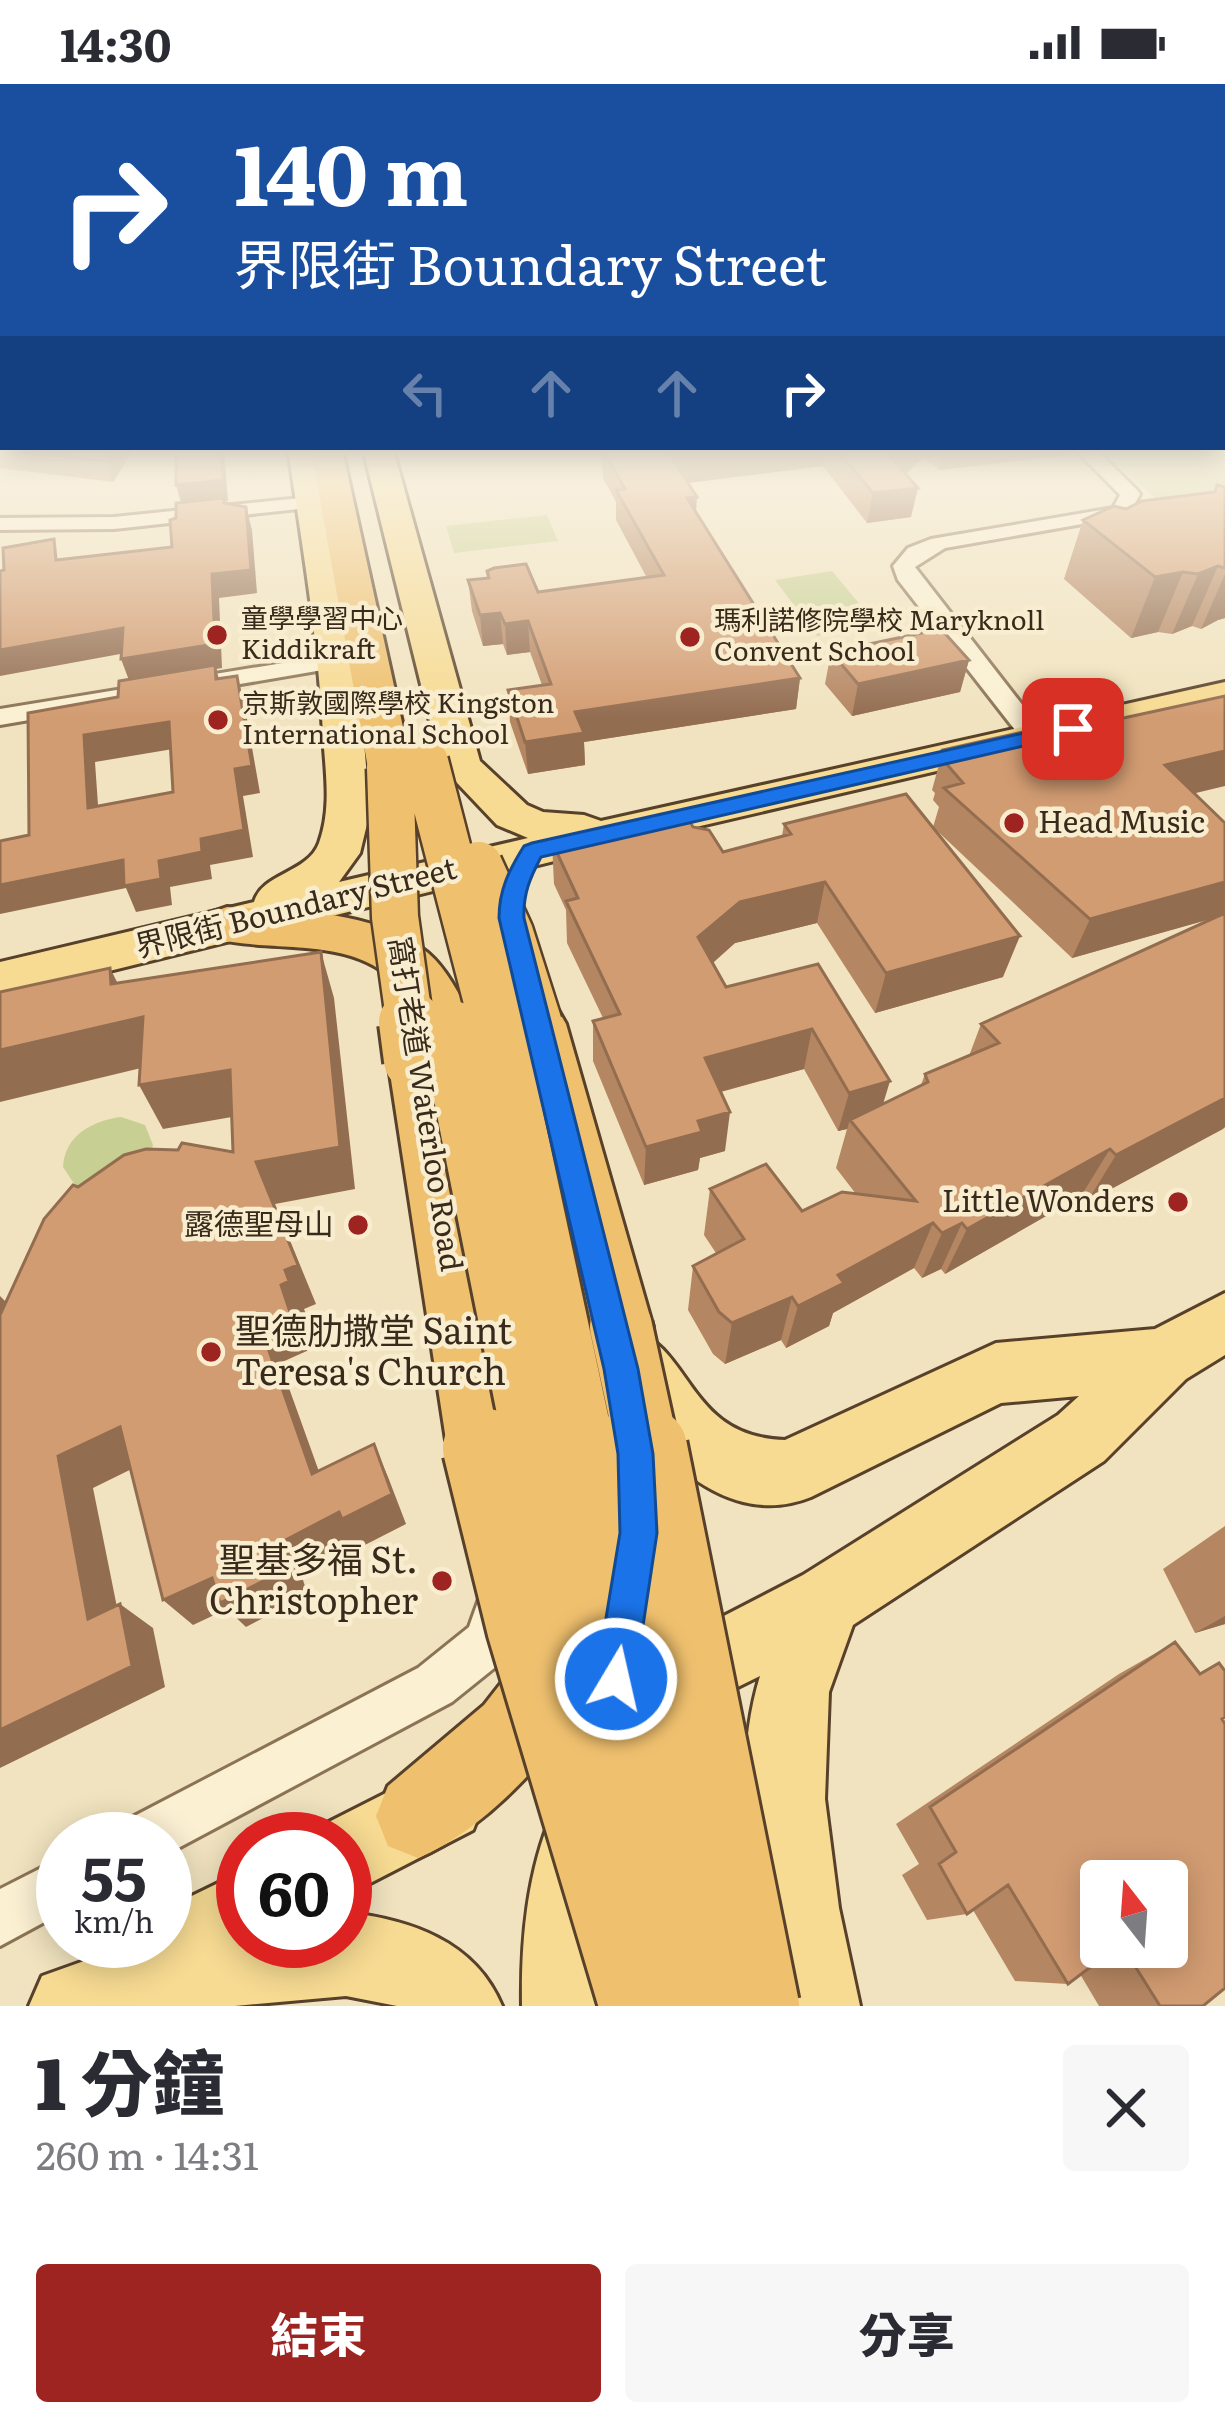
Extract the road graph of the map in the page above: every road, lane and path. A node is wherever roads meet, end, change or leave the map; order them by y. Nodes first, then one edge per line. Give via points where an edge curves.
1 (337, 539) edge
2 (350, 539) edge
3 (363, 539) edge
4 (963, 539) edge
5 (338, 661) junction
6 (1225, 693) edge
7 (0, 717) edge
8 (1035, 738) junction
9 (443, 764) junction
10 (348, 788) junction
11 (627, 829) junction
12 (532, 851) junction
13 (227, 925) junction
14 (0, 980) edge
15 (408, 1093) dead end
16 (606, 1313) junction
17 (1225, 1322) edge
18 (1164, 1358) junction
19 (828, 1600) junction
20 (610, 1716) junction
21 (192, 1813) edge
22 (418, 1816) junction
23 (372, 1841) edge
24 (36, 1898) edge
25 (0, 1919) edge
26 (216, 1927) edge
27 (72, 2006) edge
28 (459, 2006) edge
29 (565, 2006) edge
30 (640, 2006) edge
31 (713, 2006) edge
32 (759, 2006) edge
33 (817, 2006) edge

1 - 5 main road
2 - 30 highway, 窩打老道 Waterloo Road, bridge via 387,746 395,917 481,1440 510,1567
3 - 9 highway
4 - 8 street via 914,551 906,575
5 - 7 street
5 - 10 main road
6 - 8 main road, 界限街 Boundary Street
8 - 11 main road, 界限街 Boundary Street
9 - 10 main road via 460,782 416,800 369,802
9 - 11 main road via 536,826
9 - 22 highway, bridge via 580,1414 596,1545 583,1618 548,1690
9 - 32 highway, bridge via 526,980 626,1349
10 - 13 main road via 346,831 323,872
11 - 12 main road, 界限街 Boundary Street
12 - 13 main road, 界限街 Boundary Street
12 - 16 main road via 511,895 511,918
13 - 14 main road, 界限街 Boundary Street
13 - 31 highway, bridge via 356,940 402,959 452,1031 532,1438
15 - 21 street, 窩打老道 Waterloo Road via 500,1603 496,1628 435,1685
16 - 18 main road via 660,1403 724,1462 765,1475 788,1473 996,1373
16 - 20 main road via 630,1408 639,1512
17 - 18 main road
18 - 19 main road via 1082,1438
19 - 20 main road
19 - 33 main road via 808,1628 786,1762 788,1842
20 - 22 main road
20 - 29 main road via 563,1941
22 - 23 main road
24 - 25 street
26 - 27 main road
27 - 28 main road via 195,1971 311,1955 375,1959 424,1974

